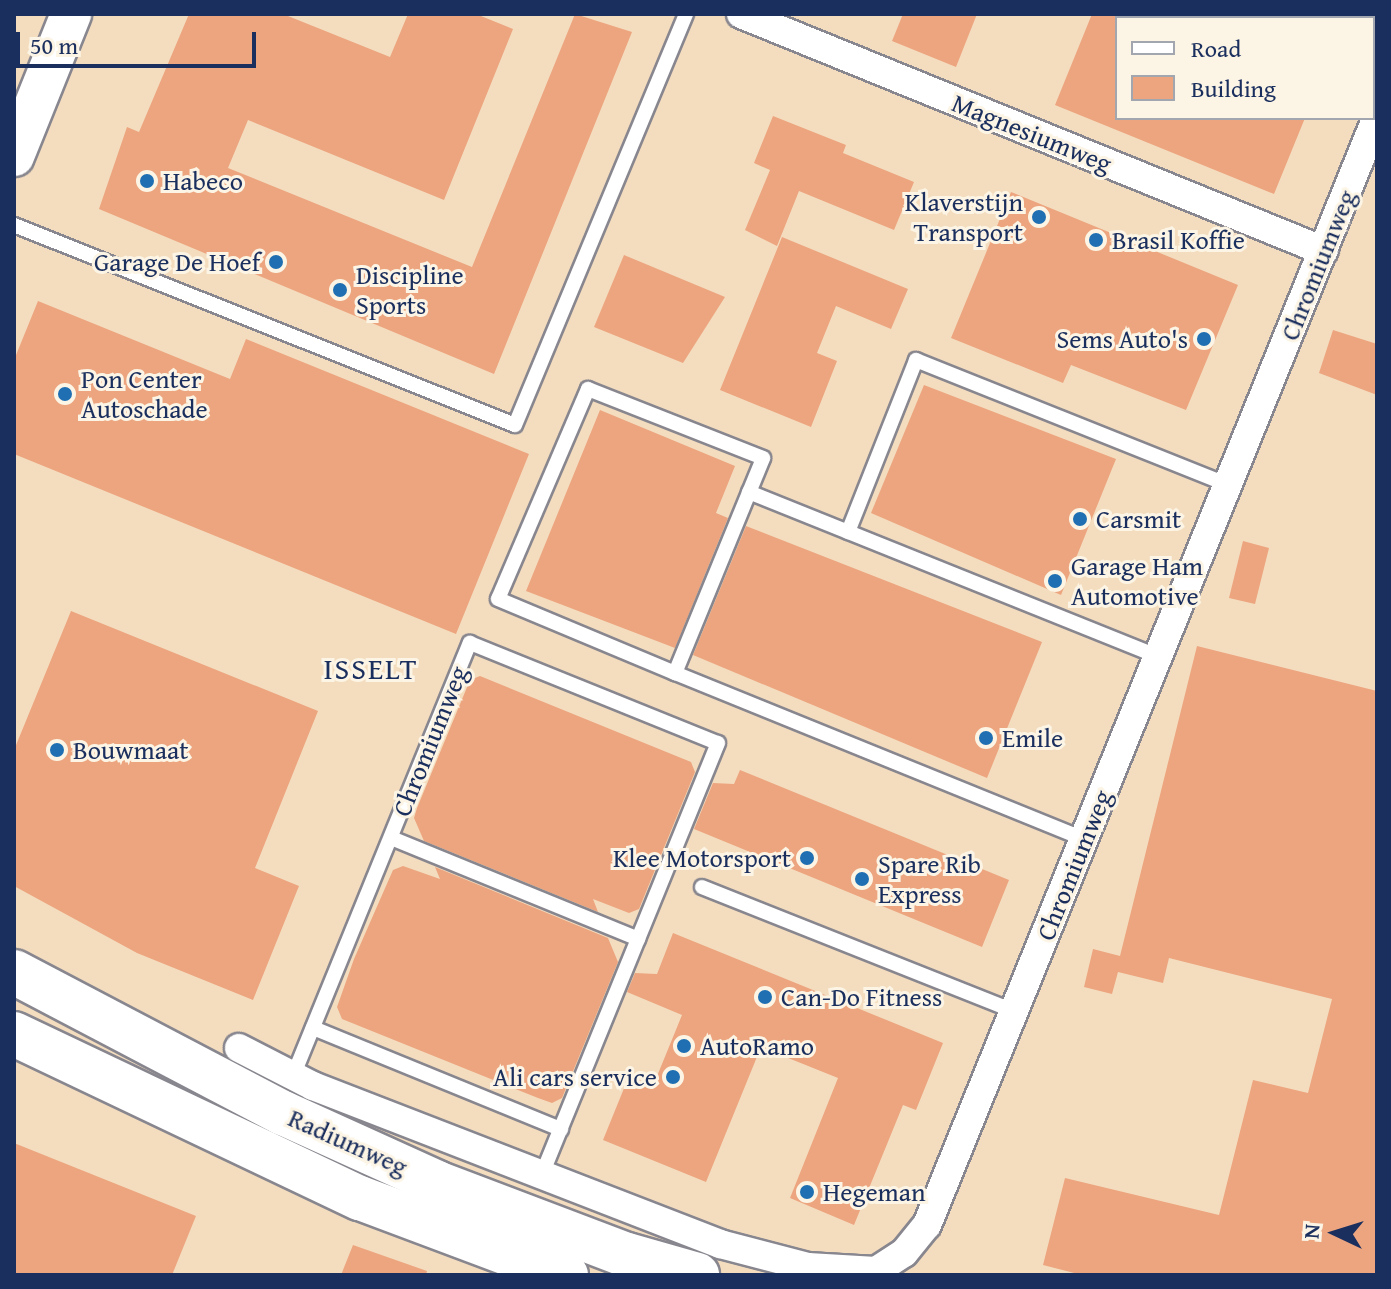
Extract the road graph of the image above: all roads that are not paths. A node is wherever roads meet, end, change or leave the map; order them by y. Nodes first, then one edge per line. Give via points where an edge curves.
1 (71, 14) edge
2 (686, 14) edge
3 (741, 14) edge
4 (1377, 117) edge
5 (14, 156) edge
6 (14, 225) edge
7 (1324, 251) junction
8 (1229, 485) junction
9 (749, 492) junction
10 (848, 532) junction
11 (1159, 657) junction
12 (675, 673) junction
13 (391, 838) junction
14 (1084, 839) junction
15 (702, 887) dead end
16 (638, 939) junction
17 (14, 972) edge
18 (1014, 1011) junction
19 (313, 1028) junction
20 (14, 1034) edge
21 (239, 1048) dead end
22 (293, 1076) junction
23 (561, 1129) junction
24 (541, 1177) junction
25 (566, 1275) edge
26 (697, 1275) edge

1 - 5 street
2 - 6 lane via 515,425
3 - 7 street, Magnesiumweg
4 - 7 street, Chromiumweg
7 - 8 street, Chromiumweg
8 - 10 lane via 916,360
8 - 11 street, Chromiumweg
9 - 10 lane
9 - 12 lane
9 - 12 lane via 763,458 588,389 498,599
10 - 11 lane
11 - 14 street, Chromiumweg
12 - 14 lane
13 - 16 lane, Chromiumweg
13 - 16 lane, Chromiumweg via 470,643 718,743
13 - 19 lane, Chromiumweg
14 - 18 street, Chromiumweg
15 - 18 lane
16 - 23 lane, Chromiumweg
17 - 26 main road, Radiumweg via 283,1113 437,1183 627,1255
18 - 24 street, Chromiumweg via 927,1225 904,1253 876,1271 808,1267 720,1244
19 - 22 lane, Chromiumweg
19 - 23 lane
20 - 25 main road, Radiumweg via 360,1198
21 - 22 street, Chromiumweg
22 - 24 street, Chromiumweg
23 - 24 lane, Chromiumweg

